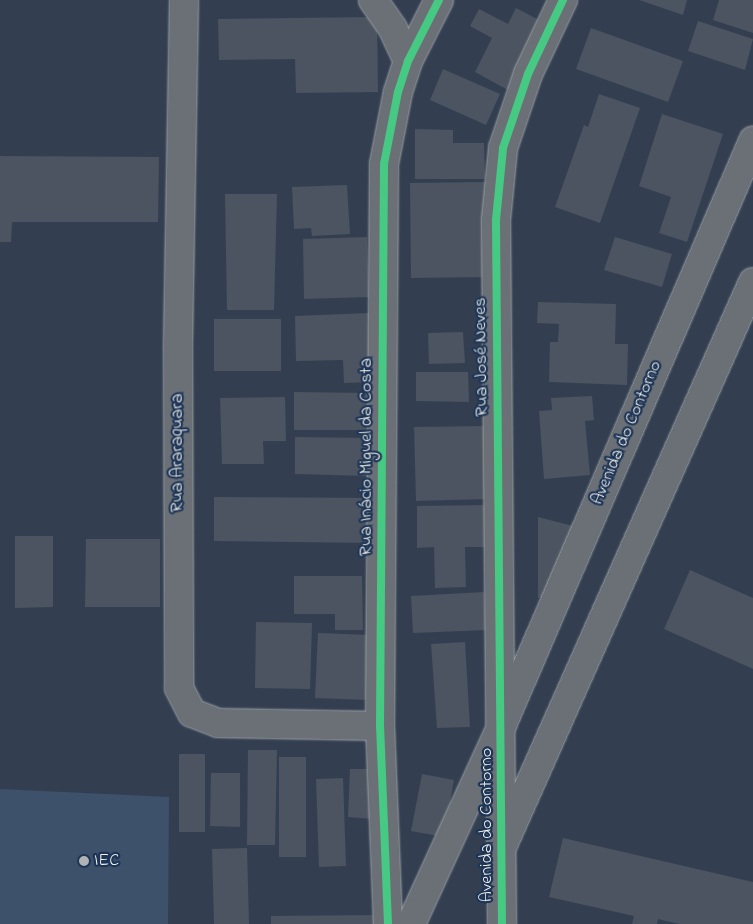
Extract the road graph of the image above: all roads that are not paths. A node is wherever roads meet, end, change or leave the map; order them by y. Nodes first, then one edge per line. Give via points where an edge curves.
1 (184, 0) edge
2 (373, 0) edge
3 (439, 0) edge
4 (563, 0) edge
5 (408, 61) junction
6 (753, 141) edge
7 (753, 282) edge
8 (380, 726) junction
9 (502, 726) junction
10 (502, 847) junction
11 (388, 924) edge
12 (411, 924) edge
13 (502, 924) edge

1 - 8 street, Rua Araraquara via 178,351 179,688 192,713 218,723
2 - 5 street via 393,29
3 - 5 street, Rua Inácio Miguel da Costa
4 - 9 street, Rua José Neves via 528,74 503,148 496,220
5 - 8 street, Rua Inácio Miguel da Costa via 398,92 384,164
6 - 9 street, Avenida do Contorno
7 - 10 street
8 - 11 street, Rua Inácio Miguel da Costa
9 - 10 street, Avenida do Contorno
9 - 12 street, Avenida do Contorno
10 - 13 street, Avenida do Contorno

